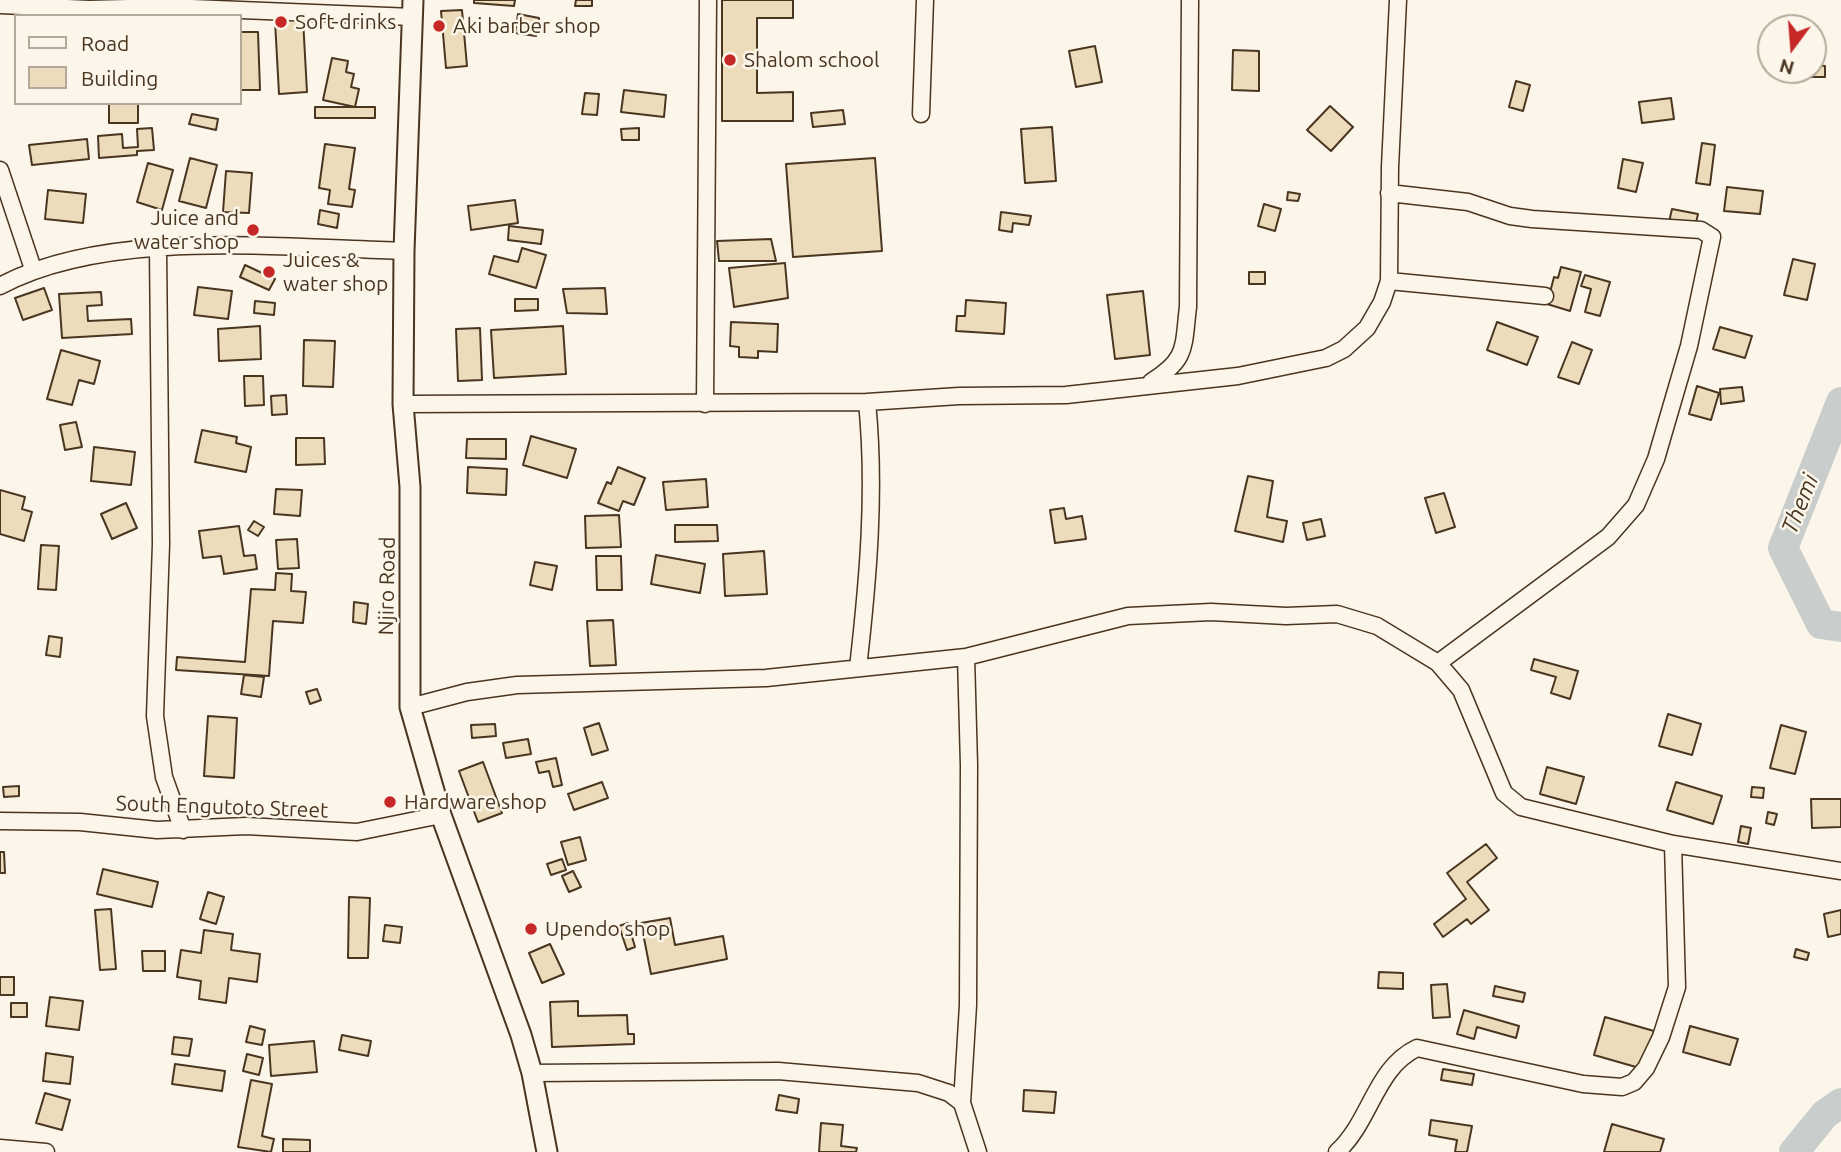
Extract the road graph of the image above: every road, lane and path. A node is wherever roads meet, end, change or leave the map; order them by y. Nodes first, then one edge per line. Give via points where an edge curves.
1 (708, 0) edge
2 (925, 0) edge
3 (1190, 0) edge
4 (1398, 0) edge
5 (167, 4) edge
6 (0, 5) edge
7 (413, 9) edge
8 (920, 114) dead end
9 (0, 170) edge
10 (1389, 193) junction
11 (158, 249) junction
12 (404, 251) junction
13 (33, 269) junction
14 (1389, 281) junction
15 (0, 286) edge
16 (1545, 296) dead end
17 (1147, 384) junction
18 (867, 402) junction
19 (403, 404) junction
20 (705, 404) junction
21 (966, 657) junction
22 (1438, 663) junction
23 (858, 668) junction
24 (410, 707) junction
25 (441, 815) junction
26 (0, 821) edge
27 (183, 830) junction
28 (1672, 844) junction
29 (1841, 871) edge
30 (533, 1073) junction
31 (962, 1103) junction
32 (0, 1148) edge
33 (1343, 1150) edge
34 (46, 1152) edge
35 (547, 1152) edge
36 (978, 1152) edge

1 - 20 street
2 - 8 street
3 - 17 street via 1188,307 1177,364
4 - 10 street
5 - 6 street via 89,9
5 - 7 street
7 - 12 street, Njiro Road
9 - 13 street
10 - 14 street
10 - 22 street via 1468,202 1521,218 1700,230 1712,237 1689,346 1656,459 1636,505 1608,537
11 - 12 street
11 - 13 street
11 - 27 street via 160,544 155,716 164,777
12 - 19 street, Njiro Road
13 - 15 street
14 - 16 street
14 - 17 street via 1367,328 1326,358 1238,376
17 - 18 street via 1066,395
18 - 20 street
18 - 23 street via 872,455 870,539
19 - 20 street
19 - 24 street, Njiro Road via 410,487
21 - 22 street via 1128,616 1200,612 1337,614 1377,625
21 - 23 street
21 - 31 street via 968,1005
22 - 28 street via 1461,690 1511,802
23 - 24 street via 766,678 517,685
24 - 25 street, Njiro Road
25 - 27 street, South Engutoto Street via 357,832 246,826
25 - 30 street, Njiro Road via 512,1003
26 - 27 street, South Engutoto Street
28 - 29 street
28 - 33 street via 1677,987 1661,1037 1634,1082 1622,1087 1583,1084 1418,1048 1391,1066
30 - 31 street via 778,1071 882,1078 941,1090
30 - 35 street, Njiro Road
31 - 36 street
32 - 34 street

